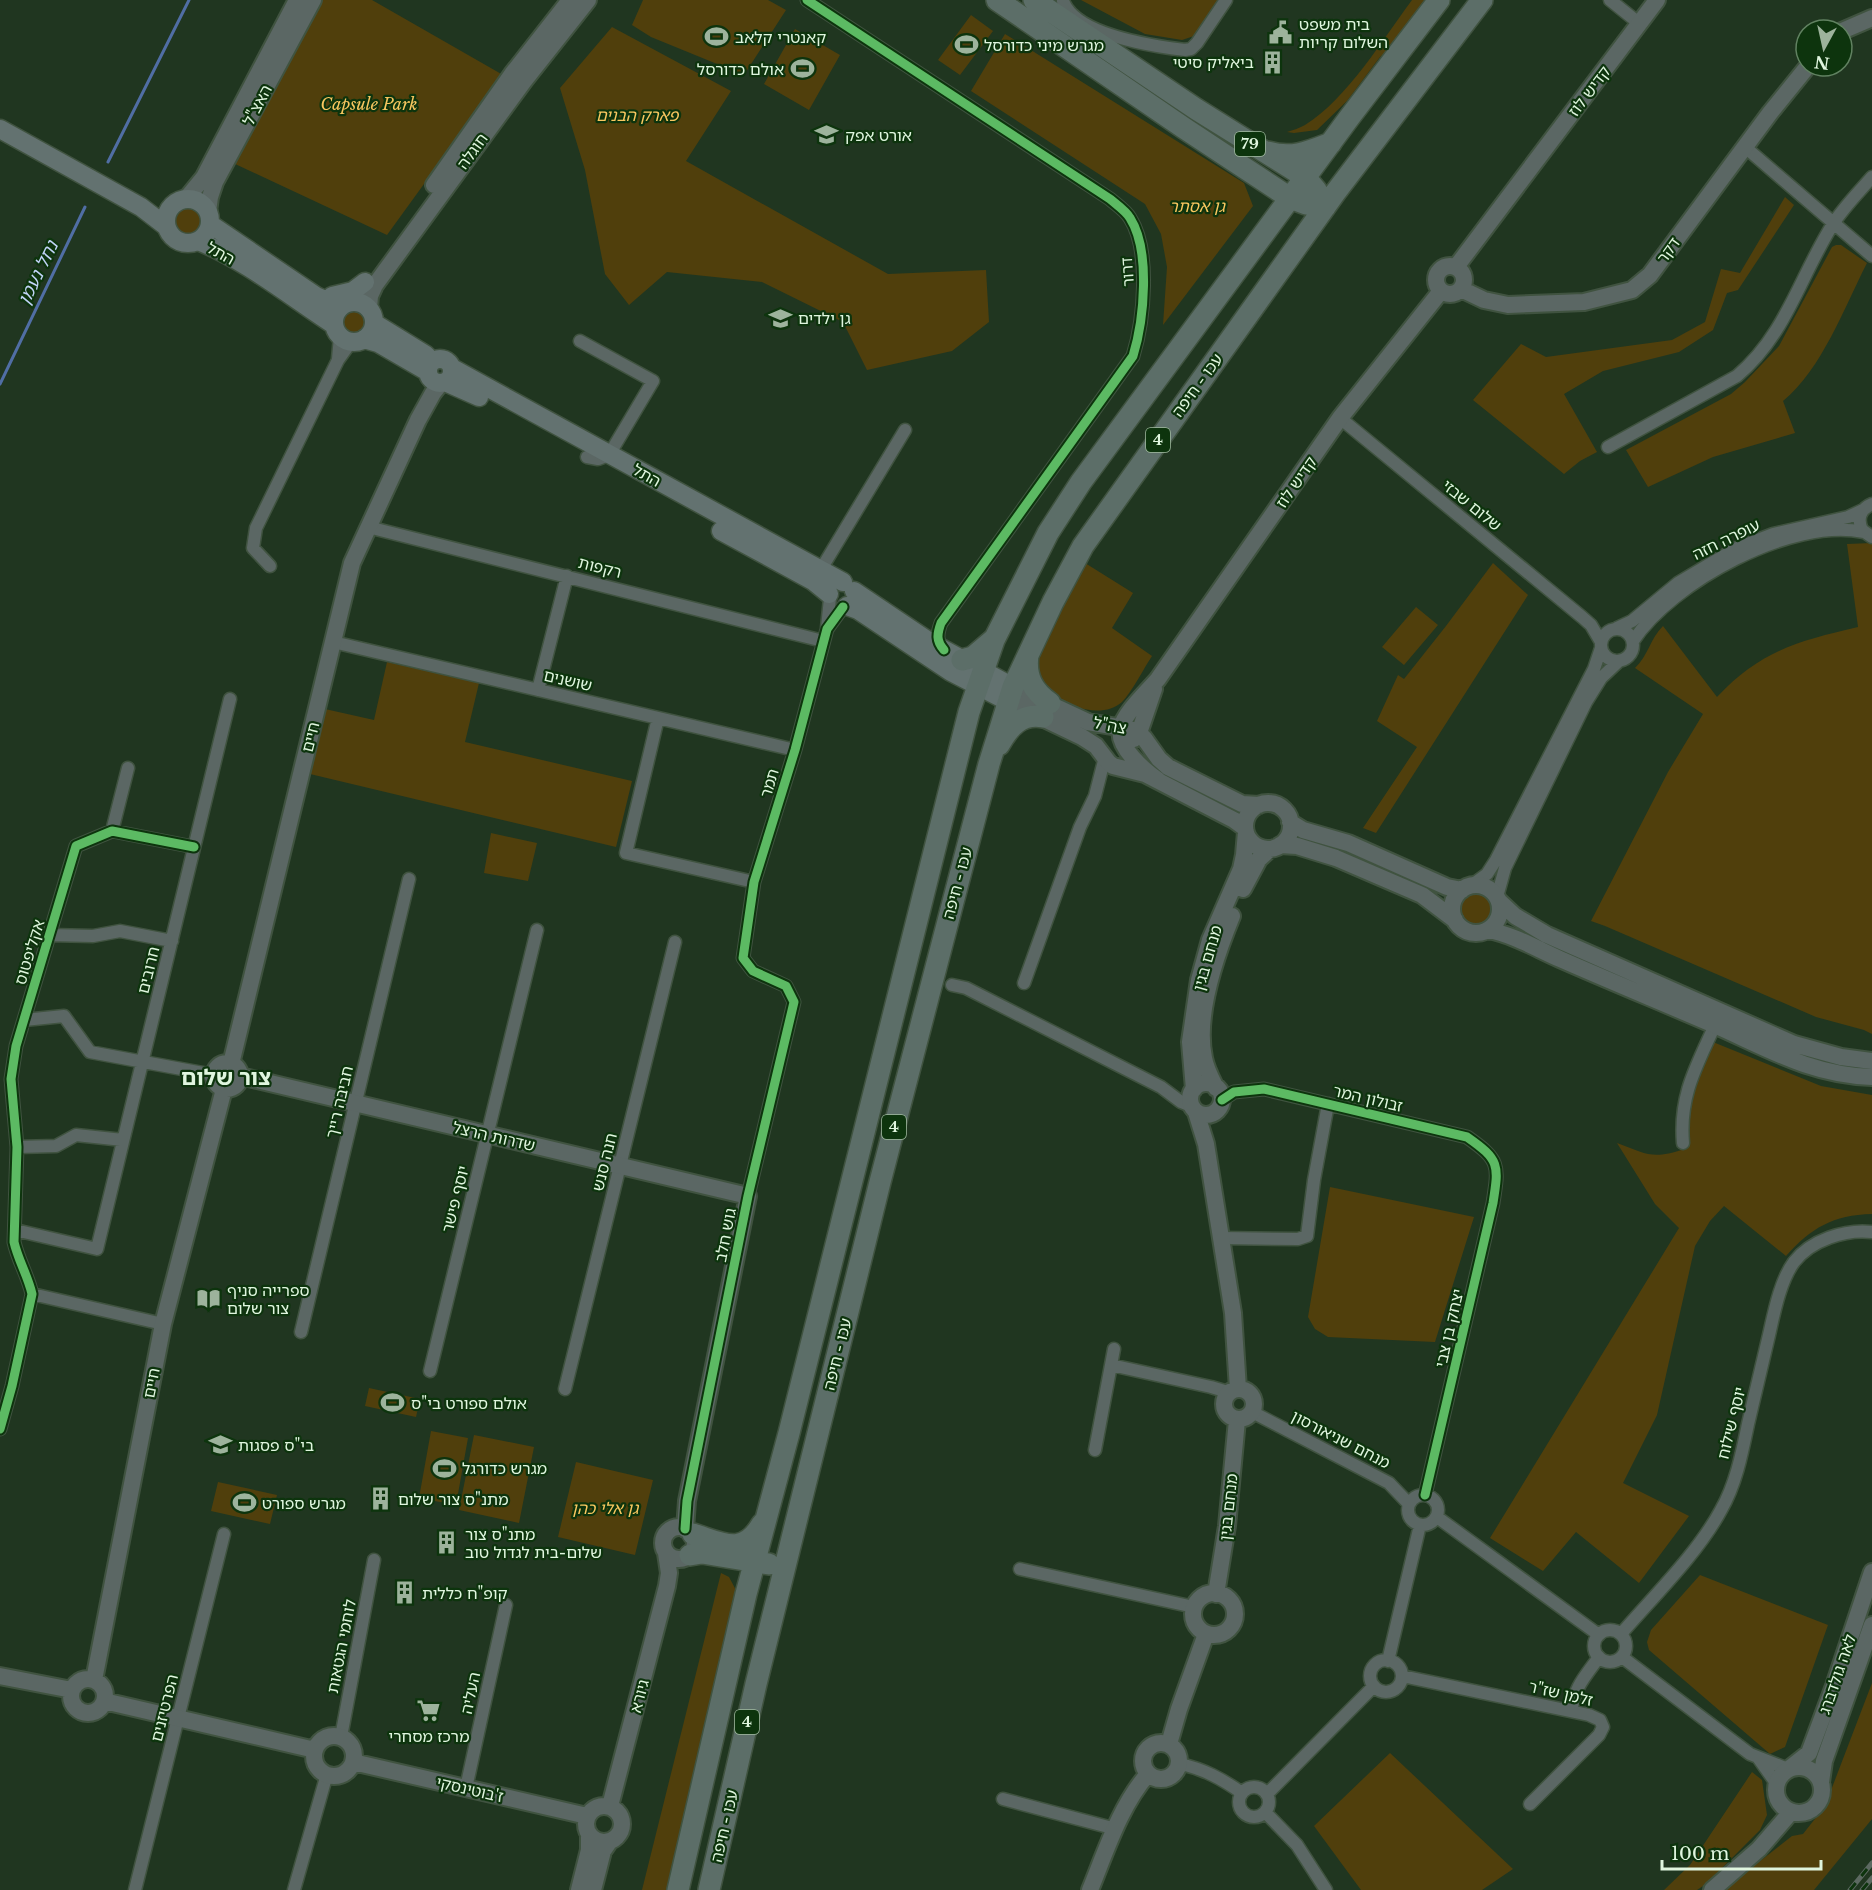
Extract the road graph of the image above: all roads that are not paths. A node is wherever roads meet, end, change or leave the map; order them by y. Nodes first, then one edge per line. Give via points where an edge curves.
1 (297, 0) edge
2 (313, 0) edge
3 (570, 0) edge
4 (588, 0) edge
5 (807, 0) edge
6 (1226, 0) edge
7 (1439, 0) edge
8 (1482, 0) edge
9 (1610, 0) edge
10 (1657, 0) edge
11 (1048, 2) edge
12 (1001, 3) edge
13 (1872, 18) edge
14 (1640, 24) junction
15 (1854, 26) edge
16 (1206, 30) junction
17 (1205, 51) dead end
18 (1799, 78) edge
19 (0, 129) edge
20 (1331, 143) junction
21 (1254, 146) junction
22 (1745, 147) junction
23 (84, 175) junction
24 (1305, 177) junction
25 (1872, 177) edge
26 (1261, 178) junction
27 (1290, 198) junction
28 (180, 202) junction
29 (1325, 207) junction
30 (209, 218) junction
31 (1834, 223) junction
32 (167, 226) junction
33 (1263, 235) junction
34 (198, 241) junction
35 (1872, 256) edge
36 (1456, 267) junction
37 (365, 282) junction
38 (1461, 289) junction
39 (1441, 291) junction
40 (316, 296) junction
41 (345, 305) junction
42 (372, 316) junction
43 (347, 336) junction
44 (580, 341) dead end
45 (438, 373) junction
46 (1340, 418) junction
47 (905, 430) dead end
48 (1608, 447) dead end
49 (609, 454) junction
50 (587, 457) junction
51 (1868, 504) edge
52 (368, 527) junction
53 (1868, 535) edge
54 (270, 566) dead end
55 (820, 571) junction
56 (567, 576) junction
57 (841, 596) junction
58 (1582, 617) junction
59 (941, 623) junction
60 (1614, 629) junction
61 (913, 631) junction
62 (825, 635) junction
63 (994, 640) junction
64 (1633, 641) junction
65 (333, 642) junction
66 (1601, 645) junction
67 (1029, 652) junction
68 (953, 655) junction
69 (1619, 661) junction
70 (979, 679) junction
71 (1158, 680) junction
72 (538, 690) junction
73 (1010, 694) junction
74 (230, 699) dead end
75 (1046, 710) junction
76 (658, 718) junction
77 (1121, 727) junction
78 (1139, 733) junction
79 (1077, 734) junction
80 (1124, 745) junction
81 (795, 750) junction
82 (1105, 756) junction
83 (989, 764) junction
84 (128, 768) dead end
85 (1123, 768) junction
86 (1158, 780) junction
87 (1095, 795) junction
88 (1259, 805) junction
89 (1290, 822) junction
90 (1245, 830) junction
91 (112, 831) junction
92 (194, 847) junction
93 (1275, 847) junction
94 (409, 879) dead end
95 (754, 882) junction
96 (1467, 887) junction
97 (1498, 899) junction
98 (1455, 920) junction
99 (537, 930) dead end
100 (1488, 930) junction
101 (49, 935) junction
102 (172, 941) junction
103 (675, 942) dead end
104 (753, 971) joint
105 (1024, 983) dead end
106 (952, 985) dead end
107 (24, 1020) junction
108 (1715, 1025) junction
109 (1872, 1060) edge
110 (142, 1062) junction
111 (235, 1070) junction
112 (1839, 1074) junction
113 (1872, 1077) edge
114 (219, 1082) junction
115 (1872, 1083) edge
116 (1193, 1100) junction
117 (1218, 1100) junction
118 (356, 1104) junction
119 (1328, 1104) junction
120 (488, 1135) junction
121 (123, 1140) junction
122 (1683, 1143) dead end
123 (1206, 1144) junction
124 (17, 1147) junction
125 (620, 1166) junction
126 (1496, 1166) joint
127 (748, 1196) junction
128 (15, 1230) junction
129 (1868, 1232) edge
130 (1221, 1238) junction
131 (32, 1294) junction
132 (163, 1324) junction
133 (301, 1332) dead end
134 (1114, 1349) dead end
135 (1111, 1365) junction
136 (430, 1371) dead end
137 (565, 1389) dead end
138 (1233, 1390) junction
139 (1244, 1416) junction
140 (0, 1429) edge
141 (1095, 1450) dead end
142 (1425, 1495) junction
143 (1409, 1504) junction
144 (1437, 1517) junction
145 (765, 1518) junction
146 (1420, 1525) junction
147 (224, 1534) dead end
148 (682, 1543) junction
149 (787, 1555) junction
150 (716, 1556) junction
151 (374, 1560) dead end
152 (754, 1563) junction
153 (1020, 1569) dead end
154 (1872, 1572) edge
155 (746, 1594) junction
156 (1216, 1594) junction
157 (506, 1605) dead end
158 (1194, 1606) junction
159 (1872, 1625) edge
160 (1206, 1634) junction
161 (1622, 1634) junction
162 (1599, 1635) junction
163 (1599, 1657) junction
164 (1622, 1657) junction
165 (1388, 1661) junction
166 (0, 1676) edge
167 (1402, 1676) junction
168 (94, 1680) junction
169 (1374, 1686) junction
170 (72, 1690) junction
171 (104, 1701) junction
172 (1572, 1711) junction
173 (178, 1719) junction
174 (341, 1737) junction
175 (1169, 1744) junction
176 (315, 1750) junction
177 (1759, 1759) junction
178 (353, 1762) junction
179 (1180, 1764) junction
180 (1789, 1768) junction
181 (327, 1774) junction
182 (1148, 1774) junction
183 (1821, 1782) junction
184 (1776, 1783) junction
185 (466, 1788) junction
186 (1242, 1793) junction
187 (1266, 1794) junction
188 (1003, 1799) dead end
189 (1530, 1804) dead end
190 (610, 1806) junction
191 (1265, 1812) junction
192 (1791, 1812) junction
193 (587, 1816) junction
194 (1116, 1829) junction
195 (589, 1835) junction
196 (610, 1841) junction
197 (135, 1890) edge
198 (294, 1890) edge
199 (579, 1890) edge
200 (593, 1890) edge
201 (678, 1890) edge
202 (709, 1890) edge
203 (1090, 1890) edge
204 (1326, 1890) edge
205 (1712, 1890) edge

1 - 28 street, האצ"ל via 204,177
2 - 30 street, האצ"ל via 215,182
3 - 37 street, חוגלה via 512,74
4 - 42 street, חוגלה via 375,285 370,296
5 - 59 street, דרור via 1110,199 1129,215 1138,237 1143,298 1141,331 1133,356
6 - 16 street
7 - 20 highway, עכו - חיפה / 4
8 - 29 highway, עכו - חיפה / 4
9 - 14 street
10 - 14 street, קדיש לוז
11 - 12 street via 1035,18
11 - 16 street via 1094,29 1177,49 1191,49
11 - 21 highway, 79 via 1071,26
12 - 26 highway, 79
13 - 15 street
14 - 36 street, קדיש לוז
16 - 17 street
18 - 22 street, דקר
19 - 23 main road
20 - 21 highway via 1290,156
20 - 24 highway, עכו - חיפה / 4
21 - 24 highway, 79
22 - 31 street
22 - 38 street, דקר via 1650,275 1632,290 1584,302 1508,305 1484,300
23 - 28 main road via 123,190
23 - 32 main road
24 - 27 highway, עכו - חיפה / 4
24 - 29 highway, 79
25 - 31 street
26 - 27 highway, 79
26 - 33 highway via 1273,197
27 - 29 highway, 79
27 - 33 highway, עכו - חיפה / 4
28 - 30 main road via 200,202
28 - 32 main road via 167,216
29 - 67 highway, עכו - חיפה / 4 via 1083,546
30 - 34 main road via 204,237
30 - 40 main road, התל
31 - 35 street
31 - 48 street via 1776,334 1753,363 1737,376
32 - 34 main road via 177,240
33 - 63 highway, עכו - חיפה / 4 via 1063,508
34 - 43 main road, התל via 243,265
36 - 38 street via 1463,277
36 - 39 street via 1443,268 1437,274 1436,283
37 - 40 main road via 341,295
37 - 41 street, חוגלה
38 - 39 street via 1449,294
39 - 46 street, קדיש לוז
40 - 41 main road, התל
41 - 42 main road via 364,305
41 - 43 main road via 334,319
42 - 43 main road via 371,333
42 - 45 main road, התל
43 - 45 main road, התל via 378,343
43 - 54 street via 256,528 253,548
44 - 49 street via 653,381
45 - 49 main road, התל
45 - 50 main road, התל
45 - 52 street, חיים
46 - 58 street, שלום שבזי
46 - 71 street, קדיש לוז
47 - 55 street
49 - 50 street via 598,459
49 - 55 main road, התל
50 - 57 main road, התל
51 - 53 street via 1859,519
51 - 60 street, עופרה חזה via 1848,517 1773,534 1737,548 1678,583 1632,621
52 - 56 street, רקפות
52 - 65 street, חיים via 352,563
53 - 64 street, עופרה חזה via 1829,530 1755,551 1720,567 1676,596
55 - 57 main road, התל
56 - 62 street, רקפות
56 - 72 street
57 - 61 main road, התל
57 - 62 street, תמר
57 - 70 main road, התל via 858,610
58 - 60 street, שלום שבזי
58 - 66 street, שלום שבזי
59 - 61 street
59 - 68 street via 938,639
60 - 64 street via 1628,632
60 - 66 street via 1607,632
61 - 68 main road, התל
62 - 81 street, תמר
63 - 68 highway via 974,657
63 - 70 highway, עכו - חיפה / 4
64 - 69 street via 1630,655
65 - 72 street, שושנים
65 - 111 street, חיים
66 - 69 street via 1607,657
66 - 96 street via 1594,669 1496,860 1487,874
67 - 73 highway, עכו - חיפה / 4
67 - 75 highway via 1029,680
68 - 70 main road, התל
69 - 97 street via 1601,678 1586,702 1505,868
70 - 73 main road, צה"ל
70 - 145 highway, עכו - חיפה / 4
71 - 77 street, קדיש לוז
71 - 78 street, קדיש לוז
72 - 76 street, שושנים
73 - 75 street, צה"ל
73 - 83 highway, עכו - חיפה / 4
74 - 92 street, חרובים
75 - 77 street, צה"ל via 1103,726
75 - 79 street, צה"ל
75 - 83 highway via 1011,726
76 - 81 street, שושנים
76 - 95 street via 626,853
77 - 78 street, צה"ל
77 - 80 street
78 - 80 street
78 - 88 street, צה"ל via 1168,767 1242,804
79 - 80 street via 1109,745
79 - 82 street, צה"ל
80 - 86 street
81 - 95 street, תמר
82 - 85 street, צה"ל via 1113,766
82 - 87 street
83 - 149 highway, עכו - חיפה / 4
84 - 91 street
85 - 86 street, צה"ל
85 - 87 street
86 - 90 street, צה"ל
87 - 105 street
88 - 89 street via 1279,806
88 - 90 street via 1250,812
89 - 93 street via 1290,833
89 - 96 street via 1446,887
90 - 93 street via 1258,847
90 - 116 street, מנחם בגין via 1241,869 1210,940 1199,980 1190,1042
91 - 92 street
91 - 101 street, אקליפטוס via 76,846
92 - 102 street, חרובים
93 - 98 street via 1297,846 1336,858 1422,895
93 - 117 street, מנחם בגין via 1259,859 1238,899 1208,991 1201,1030 1203,1057
94 - 118 street, חביבה רייך
95 - 104 street, תמר via 743,958
96 - 97 street via 1487,887
96 - 98 street via 1455,898
97 - 100 street via 1499,916
97 - 109 street via 1515,916 1547,935 1783,1040 1841,1058
98 - 100 street via 1469,931
99 - 120 street, יוסף פישר
100 - 108 street via 1509,934
101 - 102 street via 93,936 120,931
101 - 107 street, אקליפטוס
102 - 110 street, חרובים
103 - 125 street, חנה סנש
104 - 127 street, גוש חלב via 786,986 794,1002
106 - 116 street via 966,988
107 - 110 street via 64,1016 90,1052
107 - 124 street, אקליפטוס via 11,1078
108 - 112 street via 1788,1060
108 - 122 street via 1686,1092
110 - 114 street
110 - 121 street, חרובים
111 - 114 street via 226,1063 218,1067
111 - 114 street via 236,1085 228,1089
111 - 118 street, שדרות הרצל
112 - 113 street
112 - 115 street
114 - 132 street, חיים
116 - 117 street via 1207,1115
116 - 117 street via 1204,1084 1209,1084
116 - 123 street, מנחם בגין
117 - 119 street, זבולון המר via 1234,1092 1264,1089
117 - 123 street, מנחם בגין
118 - 120 street, שדרות הרצל
118 - 133 street, חביבה רייך
119 - 126 street, זבולון המר via 1467,1137 1484,1149
119 - 130 street via 1307,1236
120 - 125 street, שדרות הרצל
120 - 136 street, יוסף פישר
121 - 124 street via 76,1135 56,1146
121 - 128 street, חרובים via 97,1249
123 - 130 street, מנחם בגין
124 - 128 street, אקליפטוס
125 - 127 street, שדרות הרצל
125 - 137 street, חנה סנש
126 - 142 street, יצחק בן צבי via 1493,1203
127 - 148 street, גוש חלב
128 - 131 street, אקליפטוס via 17,1254
129 - 161 street, יוסף שילוח via 1828,1238 1794,1263 1775,1308 1745,1440 1721,1510 1702,1540
130 - 138 street, מנחם בגין via 1233,1313
131 - 132 street
131 - 140 street
132 - 168 street, חיים
134 - 135 street
135 - 138 street
135 - 141 street
138 - 139 street via 1245,1390 1253,1398 1254,1403
138 - 139 street via 1224,1398 1224,1409 1230,1417
139 - 143 street, מנחם שניאורסון via 1389,1483
139 - 156 street, מנחם בגין
142 - 143 street
142 - 144 street via 1437,1504
143 - 146 street via 1408,1515
144 - 146 street
144 - 162 street
145 - 148 highway via 754,1537 742,1544
145 - 152 highway, עכו - חיפה / 4
146 - 165 street
147 - 173 street, הפרטיזנים
148 - 150 highway
148 - 190 street, גיורא via 667,1586
149 - 152 highway via 778,1563
149 - 202 highway, עכו - חיפה / 4
150 - 152 highway
150 - 155 highway via 735,1567
151 - 174 street, לוחמי הגטאות
152 - 155 highway, עכו - חיפה / 4
153 - 158 street
154 - 180 street, לאה גולדברג via 1809,1753
155 - 201 highway, עכו - חיפה / 4
156 - 158 street via 1204,1596
156 - 160 street via 1232,1603 1235,1617 1223,1634
157 - 185 street, העליה
158 - 160 street via 1195,1625
159 - 183 street, לאה גולדברג via 1824,1761
160 - 175 street
161 - 162 street via 1610,1630
161 - 164 street via 1626,1646
162 - 163 street via 1594,1646
163 - 164 street via 1611,1662
163 - 172 street via 1578,1687
164 - 177 street
165 - 167 street via 1398,1666
165 - 169 street via 1379,1662 1372,1670
166 - 170 street
167 - 169 street via 1392,1691 1383,1692
167 - 172 street, זלמן שז"ר
168 - 170 street via 81,1681
168 - 171 street via 103,1689
169 - 187 street
170 - 171 street via 72,1701 79,1711 91,1713
171 - 173 street
172 - 189 street, זלמן שז"ר via 1598,1718 1603,1730
173 - 176 street
173 - 197 street, הפרטיזנים
174 - 176 street via 328,1737
174 - 178 street via 352,1747
175 - 179 street via 1178,1753
175 - 182 street via 1156,1743 1146,1751 1143,1763
176 - 181 street via 316,1765
177 - 180 street
177 - 184 street
178 - 181 street via 340,1775
178 - 185 street, ז'בוטינסקי
179 - 182 street via 1167,1779
179 - 186 street via 1214,1774
180 - 183 street via 1805,1767 1818,1775
180 - 184 street
181 - 198 street
182 - 194 street
183 - 192 street via 1818,1804 1806,1812
184 - 192 street via 1778,1801
185 - 193 street, ז'בוטינסקי
186 - 187 street via 1253,1787
186 - 191 street via 1240,1806 1246,1814 1258,1816
187 - 191 street via 1269,1804
188 - 194 street
190 - 193 street via 596,1806
190 - 196 street via 619,1814 622,1826
191 - 204 street via 1297,1845
192 - 205 street via 1759,1849
193 - 195 street
194 - 203 street
195 - 196 street via 598,1841
195 - 199 street
196 - 200 street via 603,1851

